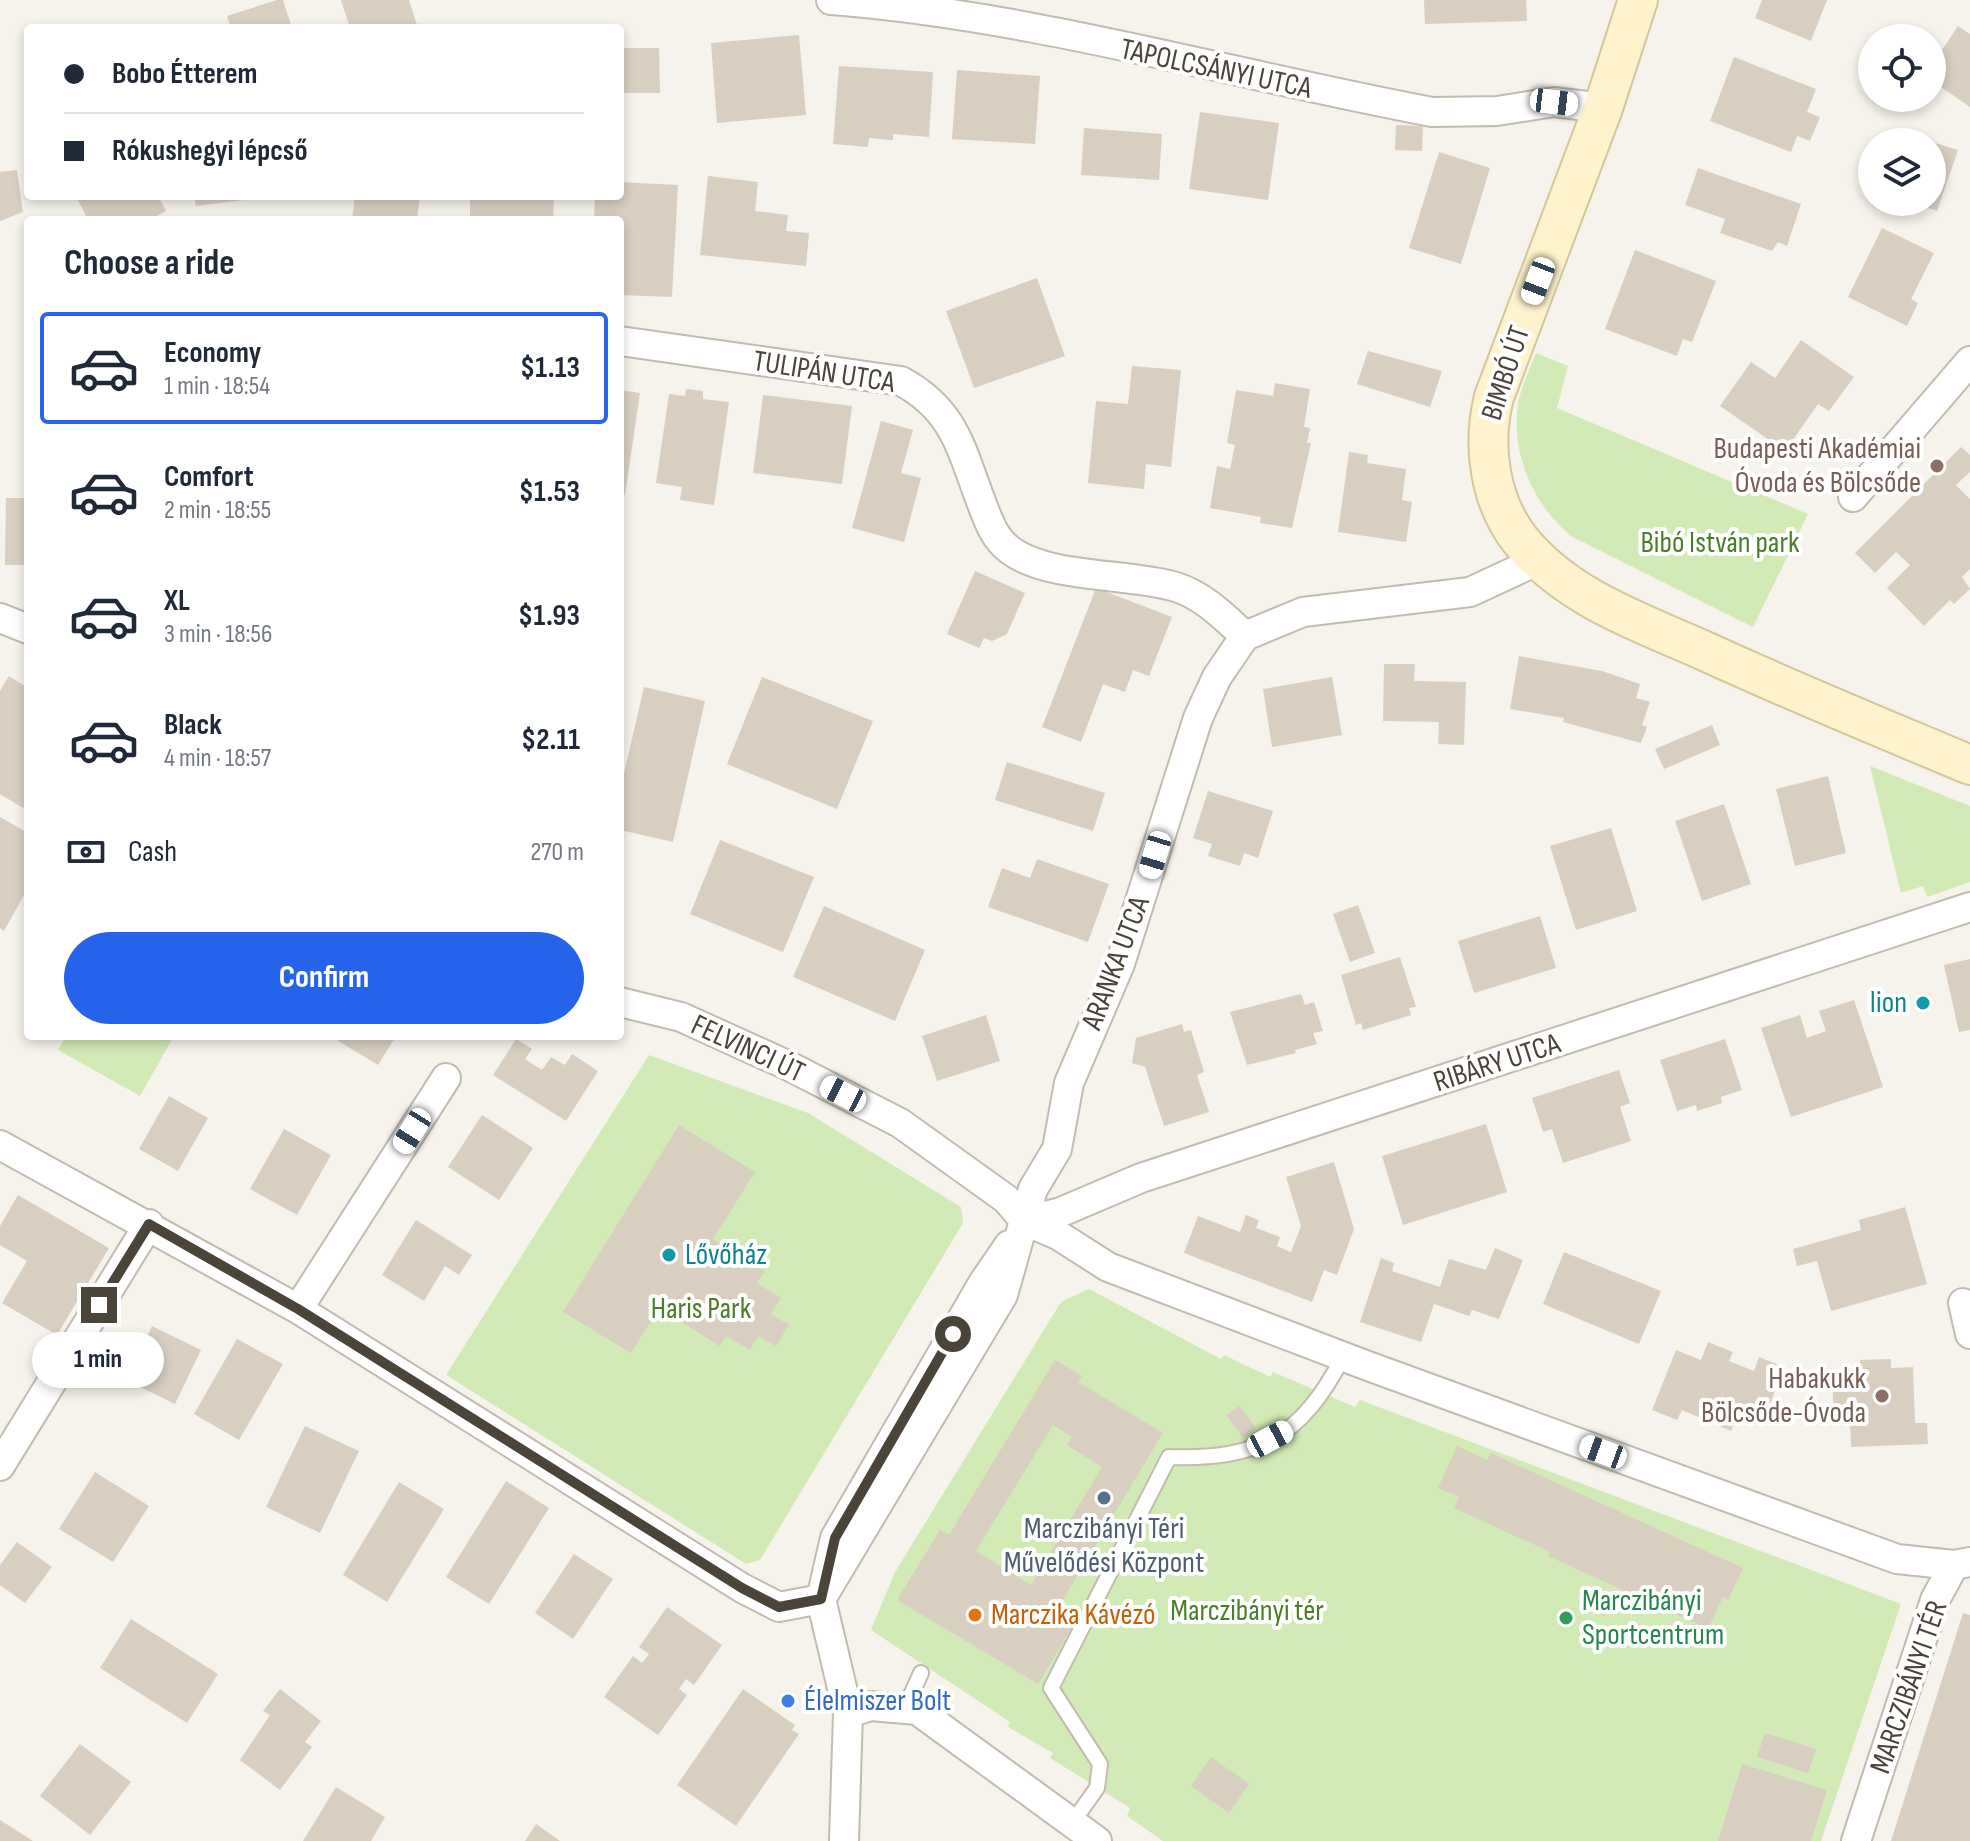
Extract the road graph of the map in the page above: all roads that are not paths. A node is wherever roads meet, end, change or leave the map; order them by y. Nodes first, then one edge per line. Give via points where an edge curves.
1 (831, 0) edge
2 (1638, 0) edge
3 (1603, 108) junction
4 (624, 342) edge
5 (1970, 361) edge
6 (1853, 497) dead end
7 (1539, 560) junction
8 (0, 618) edge
9 (24, 627) edge
10 (1245, 636) junction
11 (1970, 765) edge
12 (1970, 907) edge
13 (624, 1003) edge
14 (446, 1078) dead end
15 (0, 1145) edge
16 (1025, 1221) junction
17 (149, 1224) junction
18 (298, 1309) junction
19 (1343, 1357) junction
20 (0, 1466) edge
21 (1962, 1563) edge
22 (821, 1599) junction
23 (921, 1673) dead end
24 (906, 1706) junction
25 (848, 1713) junction
26 (1072, 1823) junction
27 (844, 1841) edge
28 (1097, 1841) edge
29 (1856, 1841) edge

1 - 3 street, TAPOLCSÁNYI UTCA via 1035,30 1432,112 1497,111 1554,102
2 - 3 street, BIMBÓ ÚT
3 - 7 street, BIMBÓ ÚT via 1487,424 1499,502
4 - 10 street, TULIPÁN UTCA via 901,381 926,395 949,420 994,533 1010,550 1034,563 1176,587 1200,598
5 - 6 street
7 - 10 street via 1470,592 1303,612
7 - 11 street, BIMBÓ ÚT via 1580,595 1849,717
8 - 9 street
10 - 16 street, ARANKA UTCA via 1198,718 1120,964 1069,1083 1057,1149 1033,1189
12 - 16 street, RIBÁRY UTCA via 1141,1178 1061,1212
13 - 16 street, FELVINCI ÚT via 681,1017 900,1123 1006,1199
14 - 18 street
15 - 17 street
16 - 19 street, MARCZIBÁNYI TÉR via 1108,1267
16 - 22 street via 1003,1295
17 - 18 street
17 - 20 street
18 - 22 street via 742,1588 779,1607
19 - 21 street, MARCZIBÁNYI TÉR via 1897,1559
19 - 26 lane via 1324,1393 1297,1425 1243,1453 1169,1457 1051,1688 1100,1764 1097,1788
21 - 29 street, MARCZIBÁNYI TÉR via 1935,1600
22 - 25 street
23 - 24 lane
24 - 25 street via 871,1706
24 - 26 street
25 - 27 street
26 - 28 street

